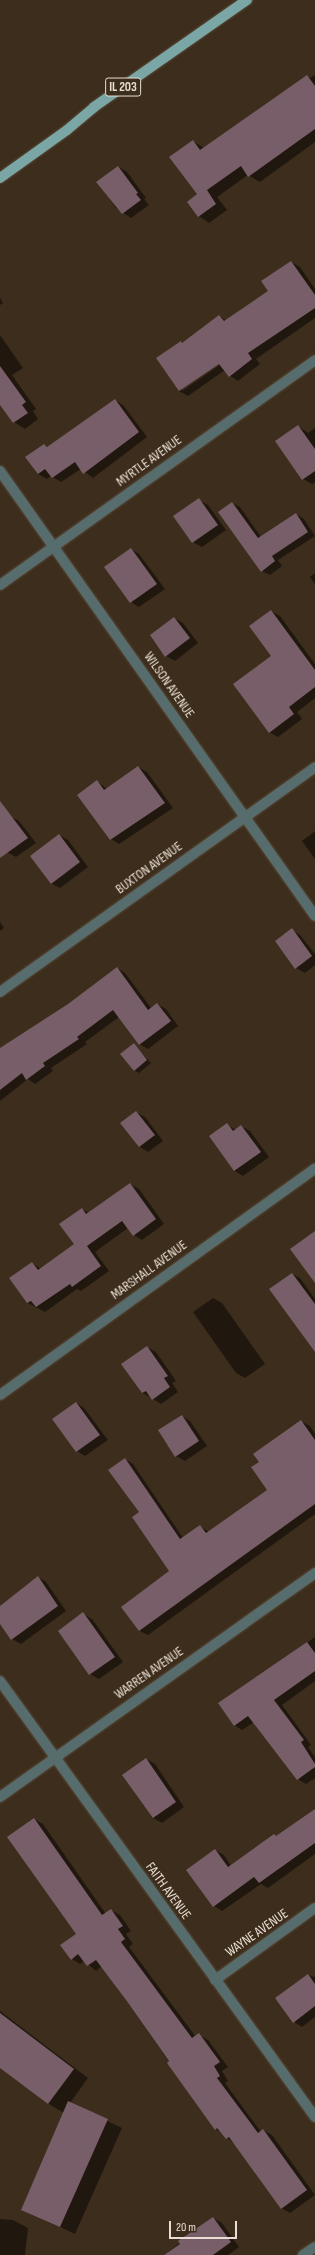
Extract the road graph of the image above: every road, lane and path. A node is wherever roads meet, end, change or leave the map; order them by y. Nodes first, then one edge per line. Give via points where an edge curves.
1 (248, 0) edge
2 (0, 178) edge
3 (315, 360) edge
4 (0, 471) edge
5 (54, 547) junction
6 (0, 585) edge
7 (315, 767) edge
8 (244, 817) junction
9 (315, 916) edge
10 (0, 992) edge
11 (315, 1169) edge
12 (0, 1394) edge
13 (315, 1572) edge
14 (0, 1681) edge
15 (55, 1757) junction
16 (0, 1797) edge
17 (315, 1908) edge
18 (215, 1980) junction
19 (315, 2117) edge
20 (315, 2247) edge
21 (304, 2255) edge

1 - 2 main road, IL 203 via 94,107 67,130
3 - 5 street, MYRTLE AVENUE
4 - 5 street, WILSON AVENUE
5 - 6 street, MYRTLE AVENUE
5 - 8 street, WILSON AVENUE
7 - 8 street, BUXTON AVENUE
8 - 9 street, WILSON AVENUE
8 - 10 street, BUXTON AVENUE
11 - 12 street, MARSHALL AVENUE
13 - 15 street, WARREN AVENUE
14 - 15 street, FAITH AVENUE
15 - 16 street, WARREN AVENUE
15 - 18 street, FAITH AVENUE
17 - 18 street, WAYNE AVENUE
18 - 19 street, FAITH AVENUE
20 - 21 street

